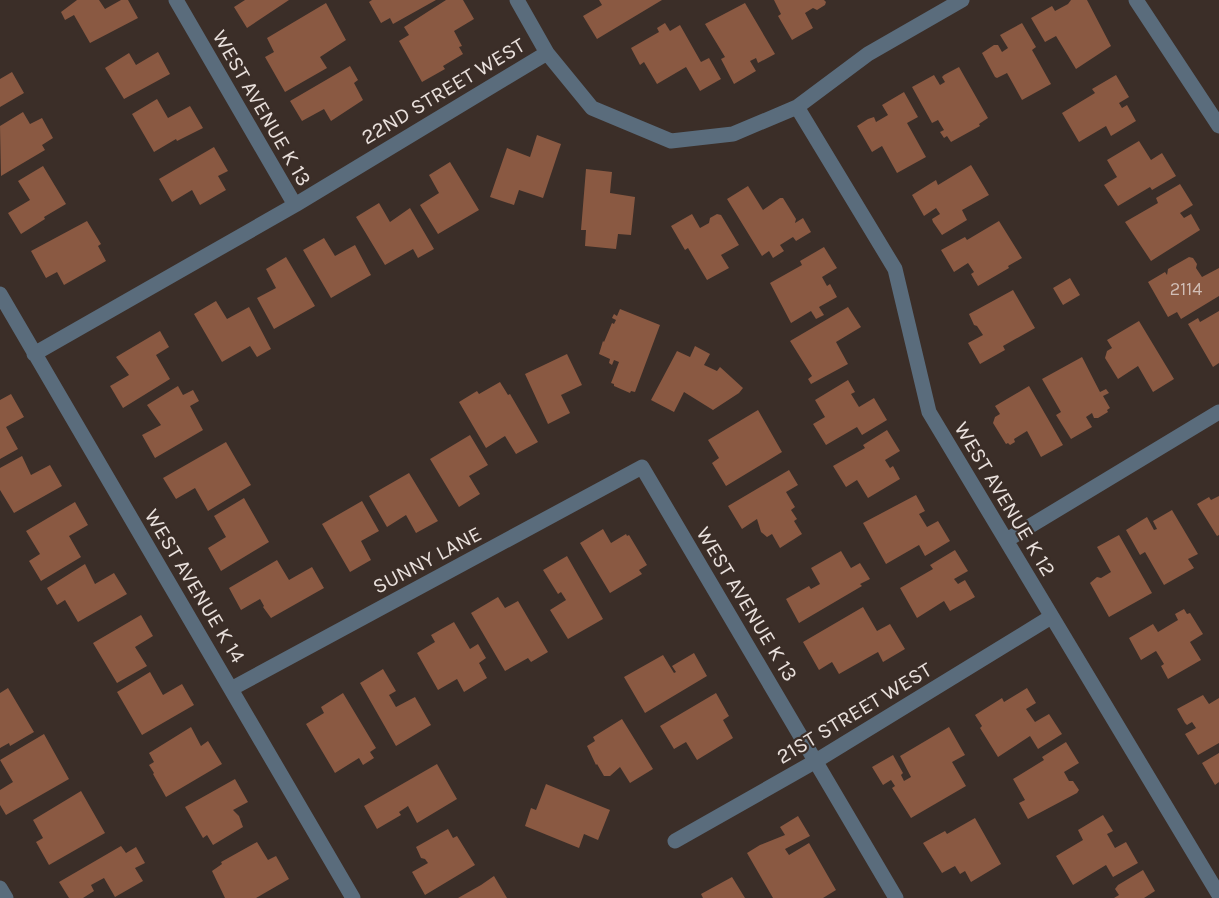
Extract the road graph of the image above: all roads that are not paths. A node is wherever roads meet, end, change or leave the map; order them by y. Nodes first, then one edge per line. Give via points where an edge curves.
1 (176, 0) edge
2 (517, 0) edge
3 (962, 0) edge
4 (1136, 0) edge
5 (547, 52) junction
6 (797, 107) junction
7 (1219, 126) edge
8 (295, 205) junction
9 (0, 294) edge
10 (34, 354) junction
11 (1219, 412) edge
12 (642, 467) joint
13 (1007, 540) junction
14 (1051, 617) junction
15 (231, 689) junction
16 (816, 761) junction
17 (675, 841) dead end
18 (0, 888) edge
19 (1219, 895) edge
20 (6, 898) edge
21 (353, 898) edge
22 (896, 898) edge

1 - 8 street, WEST AVENUE K 13
2 - 5 street
3 - 6 street, 22ND STREET WEST via 868,54
4 - 7 street
5 - 6 street, 22ND STREET WEST via 592,108 671,141 733,134
5 - 8 street, 22ND STREET WEST
6 - 13 street, WEST AVENUE K 12 via 895,269 929,412
8 - 10 street, 22ND STREET WEST
9 - 10 street, WEST AVENUE K 14
10 - 15 street, WEST AVENUE K 14
11 - 13 street
12 - 15 street, SUNNY LANE
12 - 16 street, WEST AVENUE K 13
13 - 14 street, WEST AVENUE K 12
14 - 16 street, 21ST STREET WEST
14 - 19 street, WEST AVENUE K 12
15 - 21 street, WEST AVENUE K 14
16 - 17 street, 21ST STREET WEST
16 - 22 street, WEST AVENUE K 13
18 - 20 street

